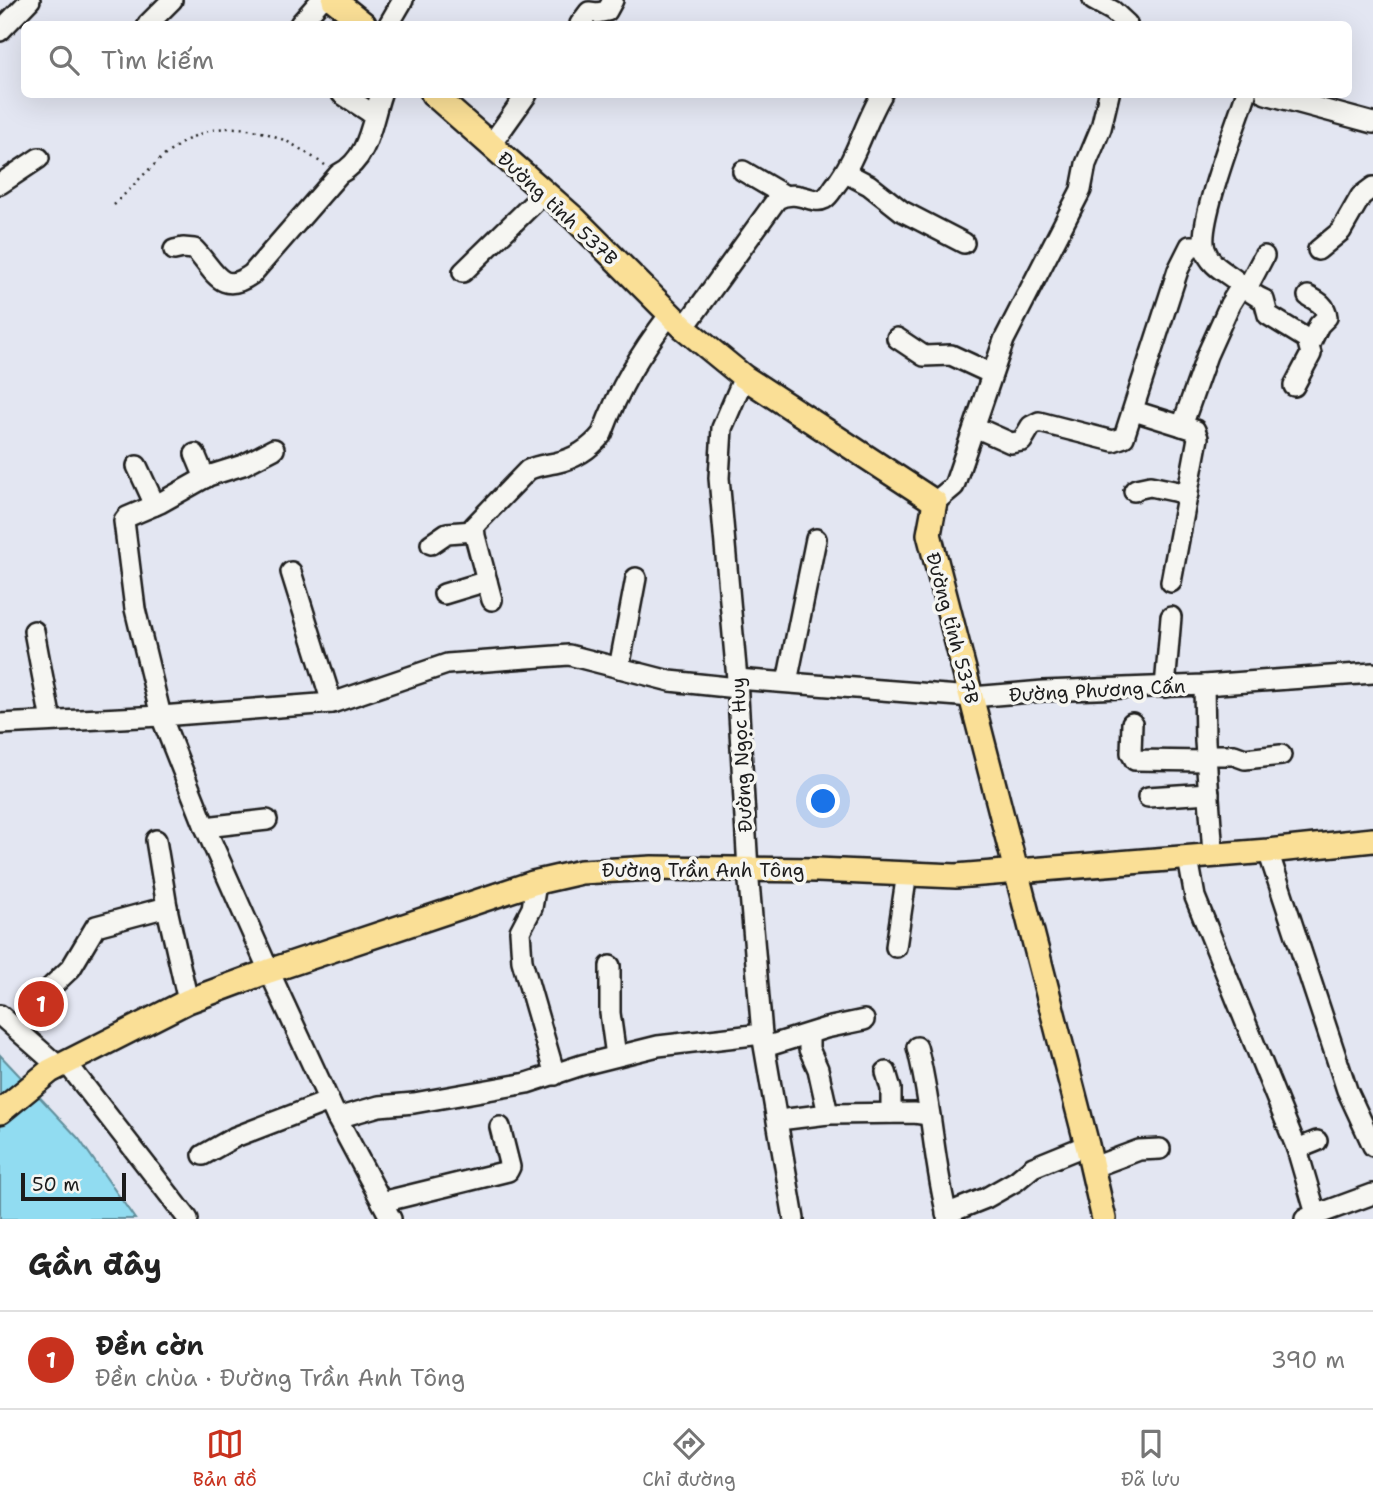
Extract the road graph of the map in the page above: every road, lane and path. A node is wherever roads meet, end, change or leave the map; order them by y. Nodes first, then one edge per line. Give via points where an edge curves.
1 (30, 0) edge
2 (172, 0) edge
3 (321, 0) edge
4 (334, 0) edge
5 (403, 0) edge
6 (613, 0) edge
7 (1093, 0) edge
8 (151, 21) edge
9 (303, 21) edge
10 (360, 21) edge
11 (391, 21) edge
12 (582, 21) edge
13 (1124, 21) edge
14 (0, 31) edge
15 (348, 98) edge
16 (380, 98) edge
17 (437, 98) edge
18 (524, 98) edge
19 (880, 98) edge
20 (1108, 98) edge
21 (1244, 98) edge
22 (1281, 98) edge
23 (374, 115) junction
24 (1373, 123) edge
25 (490, 146) junction
26 (39, 158) dead end
27 (743, 171) dead end
28 (846, 173) junction
29 (339, 174) junction
30 (0, 184) edge
31 (1373, 187) edge
32 (544, 194) junction
33 (785, 195) junction
34 (114, 205) dead end
35 (964, 243) dead end
36 (1204, 246) junction
37 (174, 250) dead end
38 (1318, 250) dead end
39 (1264, 256) dead end
40 (463, 272) dead end
41 (1244, 288) junction
42 (1308, 296) dead end
43 (677, 321) junction
44 (897, 338) dead end
45 (1310, 344) junction
46 (992, 374) junction
47 (744, 377) junction
48 (1294, 386) dead end
49 (1133, 411) junction
50 (1182, 426) junction
51 (975, 427) junction
52 (274, 449) dead end
53 (195, 454) dead end
54 (137, 466) dead end
55 (205, 478) junction
56 (1134, 491) dead end
57 (1188, 494) junction
58 (935, 502) junction
59 (155, 505) junction
60 (474, 531) junction
61 (816, 539) dead end
62 (431, 544) dead end
63 (291, 572) dead end
64 (636, 578) dead end
65 (1171, 582) dead end
66 (444, 594) dead end
67 (1171, 617) dead end
68 (34, 631) dead end
69 (619, 668) junction
70 (1373, 673) edge
71 (787, 682) junction
72 (737, 683) junction
73 (1204, 685) junction
74 (1165, 687) junction
75 (972, 697) junction
76 (332, 703) junction
77 (161, 716) junction
78 (51, 721) junction
79 (1132, 723) dead end
80 (0, 724) edge
81 (1282, 755) dead end
82 (1206, 758) junction
83 (1209, 793) junction
84 (1148, 797) dead end
85 (267, 820) dead end
86 (205, 827) junction
87 (156, 840) dead end
88 (1373, 840) edge
89 (1268, 851) junction
90 (1213, 855) junction
91 (1188, 858) junction
92 (748, 870) junction
93 (907, 873) junction
94 (1016, 873) junction
95 (533, 883) junction
96 (167, 907) junction
97 (896, 947) dead end
98 (610, 966) dead end
99 (268, 971) junction
100 (50, 988) dead end
101 (188, 1001) junction
102 (0, 1015) edge
103 (864, 1020) dead end
104 (809, 1034) junction
105 (763, 1041) junction
106 (918, 1047) dead end
107 (616, 1056) junction
108 (58, 1066) junction
109 (886, 1072) dead end
110 (555, 1075) junction
111 (333, 1109) junction
112 (0, 1112) edge
113 (891, 1113) junction
114 (828, 1114) junction
115 (929, 1115) junction
116 (779, 1120) junction
117 (500, 1127) dead end
118 (1317, 1141) dead end
119 (1373, 1146) edge
120 (1160, 1149) dead end
121 (1297, 1149) junction
122 (204, 1155) dead end
123 (1089, 1156) junction
124 (1373, 1194) edge
125 (386, 1211) edge
126 (947, 1217) edge
127 (1310, 1217) edge
128 (188, 1219) edge
129 (794, 1219) edge
130 (1104, 1219) edge

1 - 14 street
2 - 8 street
3 - 9 street
4 - 10 main road
5 - 11 street
6 - 12 street via 607,10 589,12
7 - 13 street
15 - 23 street
16 - 23 street
17 - 25 main road, Đường tỉnh 537B
18 - 25 street
19 - 28 street
20 - 46 street via 1081,190 1004,340
21 - 36 street via 1205,220
22 - 24 street
23 - 29 street via 356,163
25 - 32 main road, Đường tỉnh 537B
26 - 30 street
27 - 33 street
28 - 33 street via 824,199
28 - 35 street via 902,211
29 - 34 path via 275,136 223,127 172,149
29 - 37 street via 239,283 220,279 194,249
31 - 38 street via 1361,196 1341,231
32 - 40 street
32 - 43 main road, Đường tỉnh 537B
33 - 43 street
36 - 41 street via 1219,270
36 - 49 street via 1190,246 1178,270
39 - 41 street
41 - 45 street via 1264,300 1268,315
41 - 50 street via 1230,304 1207,355
42 - 45 street via 1324,306 1327,317
43 - 47 main road, Đường tỉnh 537B
43 - 60 street via 640,354 597,440 571,459 528,470 483,515
44 - 46 street via 924,356 951,355
45 - 48 street via 1311,354
46 - 51 street
47 - 58 main road, Đường tỉnh 537B
47 - 72 street, Đường Ngọc Huy via 722,428 719,478
49 - 50 street
49 - 51 street via 1124,437 1115,441 1043,422 1031,426 1022,441 1011,443
50 - 57 street via 1195,430 1198,438
51 - 58 street via 954,486
52 - 55 street
53 - 55 street
54 - 59 street
55 - 59 street
56 - 57 street via 1150,486
57 - 65 street
58 - 75 main road, Đường tỉnh 537B via 929,534
59 - 77 street via 124,521 135,608
60 - 62 street via 447,533
60 - 66 street via 489,591
61 - 71 street
63 - 76 street
64 - 69 street
67 - 74 street
68 - 78 street
69 - 72 street, Đường Phương Cấn via 670,681
69 - 76 street, Đường Phương Cấn via 569,655 447,664
70 - 73 street, Đường Phương Cấn
71 - 72 street, Đường Phương Cấn
71 - 75 street, Đường Phương Cấn
72 - 92 street, Đường Ngọc Huy
73 - 74 street, Đường Phương Cấn
73 - 82 street
74 - 75 street, Đường Phương Cấn
75 - 94 main road, Đường tỉnh 537B
76 - 77 street, Đường Phương Cấn
77 - 78 street, Đường Phương Cấn
77 - 86 street
78 - 80 street, Đường Phương Cấn
79 - 82 street via 1135,760
81 - 82 street
82 - 83 street
83 - 84 street
83 - 90 street
85 - 86 street
86 - 99 street
87 - 96 street
88 - 89 main road, Đường Trần Anh Tông
89 - 90 main road, Đường Trần Anh Tông
89 - 119 street via 1348,1090
90 - 91 main road, Đường Trần Anh Tông
91 - 94 main road, Đường Trần Anh Tông
91 - 121 street via 1198,904
92 - 93 main road, Đường Trần Anh Tông
92 - 95 main road, Đường Trần Anh Tông via 612,869
92 - 105 street, Đường Ngọc Huy
93 - 94 main road, Đường Trần Anh Tông
93 - 97 street
94 - 123 main road, Đường tỉnh 537B
95 - 99 main road, Đường Trần Anh Tông
95 - 110 street via 532,908 520,931 522,961
96 - 100 street via 96,926 71,968
96 - 101 street
98 - 107 street
99 - 101 main road, Đường Trần Anh Tông
99 - 111 street
101 - 108 main road, Đường Trần Anh Tông
102 - 108 street
103 - 104 street
104 - 105 street
104 - 114 street
105 - 107 street via 658,1046
105 - 116 street, Đường Ngọc Huy
106 - 115 street
107 - 110 street
108 - 112 main road, Đường Trần Anh Tông
108 - 128 street
109 - 113 street
110 - 111 street via 414,1103
111 - 122 street via 235,1137
111 - 125 street
113 - 114 street
113 - 115 street
114 - 116 street
115 - 126 street
116 - 129 street, Đường Ngọc Huy
117 - 125 street via 508,1171
118 - 121 street
120 - 123 street
121 - 127 street
123 - 126 street via 1033,1167 1016,1181
123 - 130 main road, Đường tỉnh 537B
124 - 127 street

